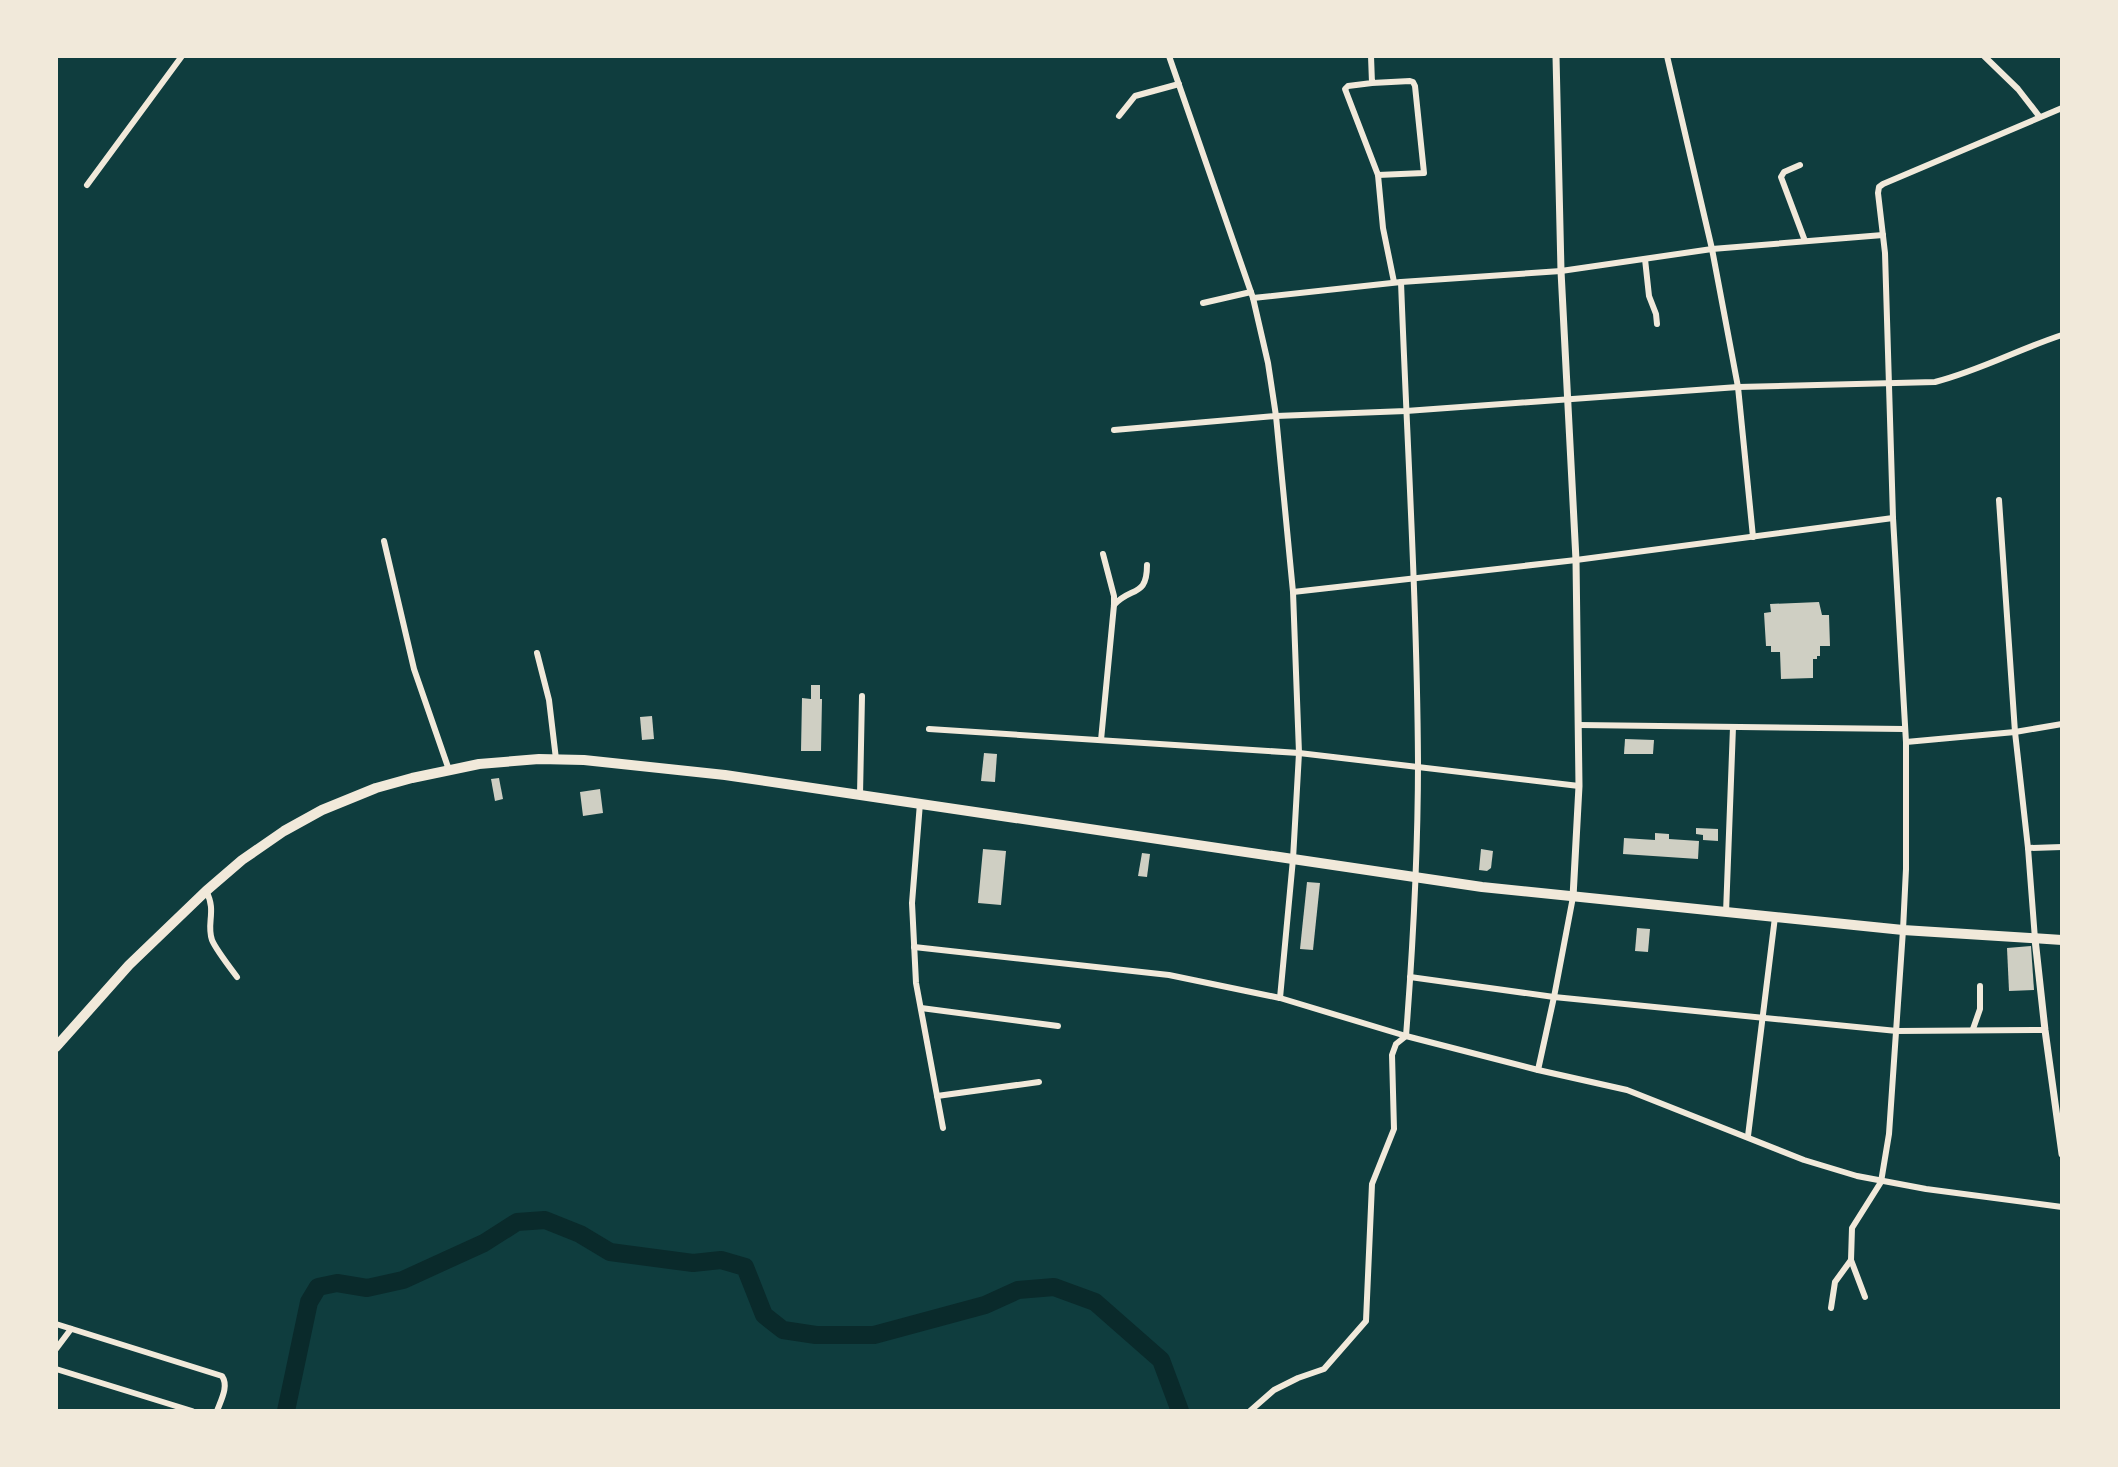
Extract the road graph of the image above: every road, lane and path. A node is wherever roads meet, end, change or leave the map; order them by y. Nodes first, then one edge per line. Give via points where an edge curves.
1 (182, 56) edge
2 (1169, 56) edge
3 (1371, 56) edge
4 (1556, 56) edge
5 (1667, 56) edge
6 (1984, 56) edge
7 (1372, 83) junction
8 (1179, 84) junction
9 (2062, 108) edge
10 (1119, 116) dead end
11 (2039, 116) junction
12 (1800, 165) dead end
13 (1378, 175) junction
14 (87, 185) dead end
15 (1883, 235) junction
16 (1805, 241) junction
17 (1712, 249) junction
18 (1645, 259) junction
19 (1561, 271) junction
20 (1398, 282) junction
21 (1252, 295) junction
22 (1203, 303) dead end
23 (1657, 324) dead end
24 (2062, 335) edge
25 (1888, 384) junction
26 (1738, 387) junction
27 (1567, 400) junction
28 (1406, 411) junction
29 (1276, 416) junction
30 (1114, 430) dead end
31 (1999, 500) dead end
32 (1893, 518) junction
33 (1753, 537) junction
34 (384, 541) dead end
35 (1103, 554) dead end
36 (1576, 560) junction
37 (1147, 565) dead end
38 (1414, 578) junction
39 (1293, 592) junction
40 (1114, 605) junction
41 (537, 653) dead end
42 (862, 696) dead end
43 (2062, 724) edge
44 (1579, 725) junction
45 (1733, 727) junction
46 (929, 729) dead end
47 (1904, 729) junction
48 (2015, 732) junction
49 (1101, 740) junction
50 (1906, 742) junction
51 (1299, 753) junction
52 (556, 760) junction
53 (1418, 765) junction
54 (449, 770) junction
55 (1579, 786) junction
56 (860, 795) junction
57 (920, 803) junction
58 (2062, 847) edge
59 (2028, 848) junction
60 (1293, 859) junction
61 (1414, 877) junction
62 (206, 891) junction
63 (1573, 897) junction
64 (1726, 913) junction
65 (1775, 917) junction
66 (1903, 930) junction
67 (2035, 939) junction
68 (2062, 940) edge
69 (914, 947) junction
70 (237, 977) dead end
71 (1410, 977) junction
72 (1980, 986) dead end
73 (1554, 997) junction
74 (1280, 998) junction
75 (921, 1008) junction
76 (1762, 1019) junction
77 (1058, 1026) dead end
78 (1973, 1029) junction
79 (2045, 1030) junction
80 (1897, 1031) junction
81 (1406, 1036) junction
82 (56, 1047) edge
83 (1538, 1070) junction
84 (1039, 1082) dead end
85 (937, 1096) junction
86 (943, 1128) dead end
87 (1748, 1136) junction
88 (2062, 1154) edge
89 (1881, 1182) junction
90 (2062, 1207) edge
91 (1851, 1260) junction
92 (1865, 1297) dead end
93 (1831, 1308) dead end
94 (56, 1324) edge
95 (71, 1329) junction
96 (56, 1349) edge
97 (56, 1369) edge
98 (192, 1411) edge
99 (217, 1411) edge
100 (1250, 1411) edge

1 - 14 street
2 - 8 street
3 - 7 street
4 - 19 street
5 - 17 street
6 - 11 street
7 - 13 street via 1345,89
7 - 13 street via 1413,82 1425,170
8 - 10 street via 1135,96
8 - 21 street
9 - 11 street
11 - 15 street via 1879,187
12 - 16 street via 1781,177
13 - 20 street via 1383,228
15 - 16 street
15 - 25 street
16 - 17 street
17 - 18 street
17 - 26 street
18 - 19 street
18 - 23 street
19 - 20 street
19 - 27 street
20 - 21 street
20 - 28 street
21 - 22 street
21 - 29 street
24 - 25 street via 1950,378
25 - 26 street
25 - 32 street
26 - 27 street
26 - 33 street
27 - 28 street
27 - 36 street
28 - 29 street
28 - 38 street
29 - 30 street
29 - 39 street
31 - 48 street
32 - 33 street
32 - 47 street
33 - 36 street
34 - 54 street via 414,669
35 - 40 street
36 - 38 street
36 - 44 street
37 - 40 street via 1141,590
38 - 39 street
38 - 53 street
39 - 51 street
40 - 49 street
41 - 52 street
42 - 56 street
43 - 48 street
44 - 45 street
44 - 55 street
45 - 47 street
45 - 64 street
46 - 49 street
47 - 50 street
48 - 50 street
48 - 59 street
49 - 51 street
50 - 66 street
51 - 53 street
51 - 60 street
52 - 54 highway
52 - 56 highway via 725,775
53 - 55 street
53 - 61 street
54 - 62 highway via 376,788 303,820 265,842
55 - 63 street
56 - 57 highway
57 - 60 highway
57 - 69 street
58 - 59 street
59 - 67 street
60 - 61 highway
60 - 74 street
61 - 63 highway
61 - 71 street
62 - 70 street via 213,909 213,944
62 - 82 highway via 129,965
63 - 64 highway
63 - 73 street
64 - 65 highway
65 - 66 highway
65 - 76 street
66 - 67 highway
66 - 80 street
67 - 68 highway
67 - 79 street
69 - 74 street via 1169,975
69 - 75 street
71 - 73 street
71 - 81 street
72 - 78 street
73 - 76 street
73 - 83 street
74 - 81 street
75 - 77 street
75 - 85 street
76 - 80 street
76 - 87 street
78 - 79 street
78 - 80 street
79 - 88 street
80 - 89 street
81 - 83 street
81 - 100 street via 1392,1055 1394,1129 1372,1184 1366,1321 1324,1369 1274,1390
83 - 87 street via 1627,1090
84 - 85 street
85 - 86 street
87 - 89 street via 1804,1160
89 - 90 street
89 - 91 street via 1852,1228
91 - 92 street
91 - 93 street via 1835,1282
94 - 95 street
95 - 96 street
95 - 99 street via 222,1376 225,1387
97 - 98 street

